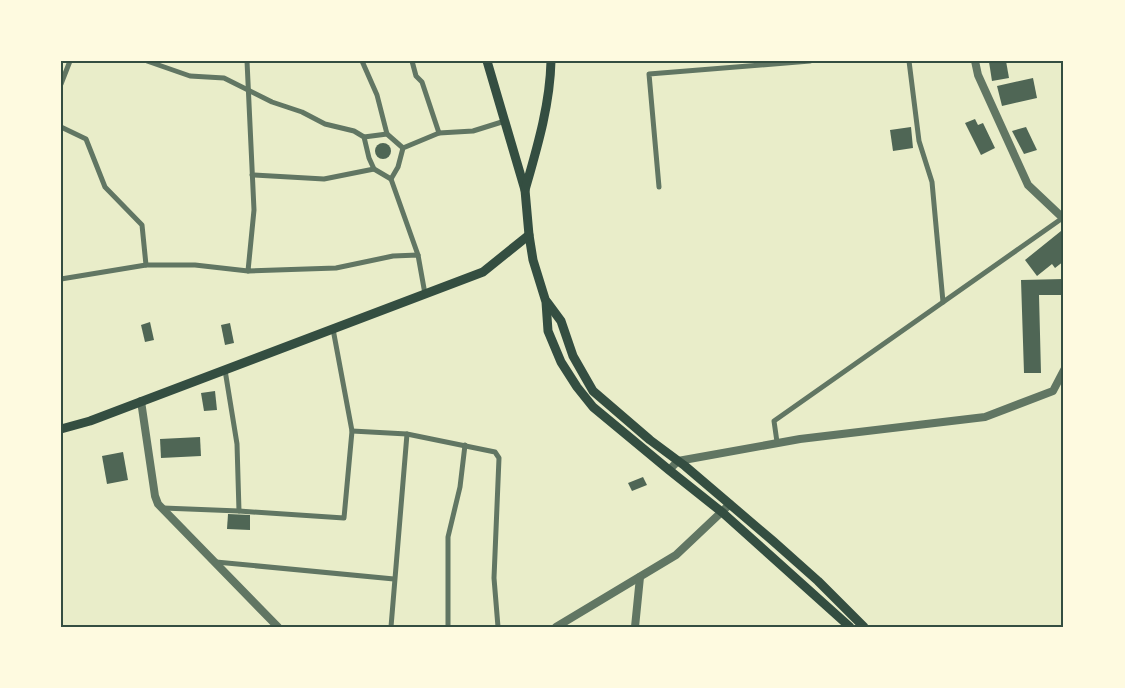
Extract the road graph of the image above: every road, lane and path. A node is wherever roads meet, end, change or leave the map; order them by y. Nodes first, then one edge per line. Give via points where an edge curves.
1 (70, 61) edge
2 (247, 61) edge
3 (362, 61) edge
4 (412, 61) edge
5 (487, 61) edge
6 (551, 61) edge
7 (810, 61) edge
8 (909, 61) edge
9 (975, 61) edge
10 (150, 62) edge
11 (61, 84) edge
12 (248, 90) junction
13 (505, 121) junction
14 (61, 127) edge
15 (439, 133) junction
16 (387, 134) junction
17 (364, 137) junction
18 (403, 148) junction
19 (374, 169) junction
20 (252, 175) junction
21 (391, 180) junction
22 (659, 187) dead end
23 (525, 190) junction
24 (1063, 218) edge
25 (529, 234) junction
26 (418, 255) junction
27 (146, 265) junction
28 (248, 271) junction
29 (61, 279) edge
30 (425, 294) junction
31 (546, 302) junction
32 (943, 302) junction
33 (333, 329) junction
34 (225, 370) junction
35 (1064, 370) edge
36 (1064, 390) edge
37 (593, 391) junction
38 (1053, 391) junction
39 (584, 398) junction
40 (141, 401) junction
41 (61, 429) edge
42 (352, 431) junction
43 (407, 434) junction
44 (777, 442) junction
45 (465, 445) junction
46 (678, 461) junction
47 (669, 470) junction
48 (730, 504) junction
49 (162, 508) junction
50 (239, 511) junction
51 (723, 513) junction
52 (216, 562) junction
53 (640, 577) junction
54 (394, 579) junction
55 (278, 627) edge
56 (391, 627) edge
57 (448, 627) edge
58 (498, 627) edge
59 (556, 627) edge
60 (635, 627) edge
61 (850, 627) edge
62 (864, 627) edge

1 - 11 street
2 - 12 street
3 - 16 street via 377,95
4 - 15 street
5 - 13 main road
6 - 23 main road via 544,117
7 - 22 street via 649,74
8 - 32 street via 919,141 932,182
9 - 24 street via 978,75 1028,185
10 - 12 street via 190,76 224,78
12 - 17 street via 325,124 354,131
12 - 20 street
13 - 15 street via 472,130
13 - 23 main road
14 - 27 street via 86,140 105,187 142,225
15 - 18 street
16 - 17 street
16 - 18 street
17 - 19 street
18 - 21 street
19 - 20 street via 324,179
19 - 21 street
20 - 28 street via 254,210
21 - 26 street
23 - 25 main road
24 - 32 street
25 - 30 main road via 483,272
25 - 31 main road
26 - 28 street via 393,256 336,268
26 - 30 street
27 - 28 street via 196,265
27 - 29 street
30 - 33 main road
31 - 37 main road via 561,321 573,356
31 - 39 main road via 548,331 561,362
32 - 44 street via 774,421
33 - 34 main road
33 - 42 street
34 - 40 main road
34 - 50 street via 237,444
35 - 38 street
36 - 38 street
37 - 39 main road
37 - 46 main road
38 - 44 street via 985,417
39 - 47 main road
40 - 41 main road
40 - 49 street via 155,496
42 - 43 street
42 - 50 street via 344,518
43 - 45 street
43 - 54 street
44 - 46 street
45 - 57 street via 460,487 448,537
45 - 58 street via 495,452 500,458 494,578
46 - 47 street
46 - 48 main road
47 - 51 main road
48 - 51 street
48 - 62 main road via 818,581
49 - 50 street
49 - 52 street
51 - 53 street via 676,555
51 - 61 main road
52 - 54 street
52 - 55 street
53 - 59 street
53 - 60 street
54 - 56 street

